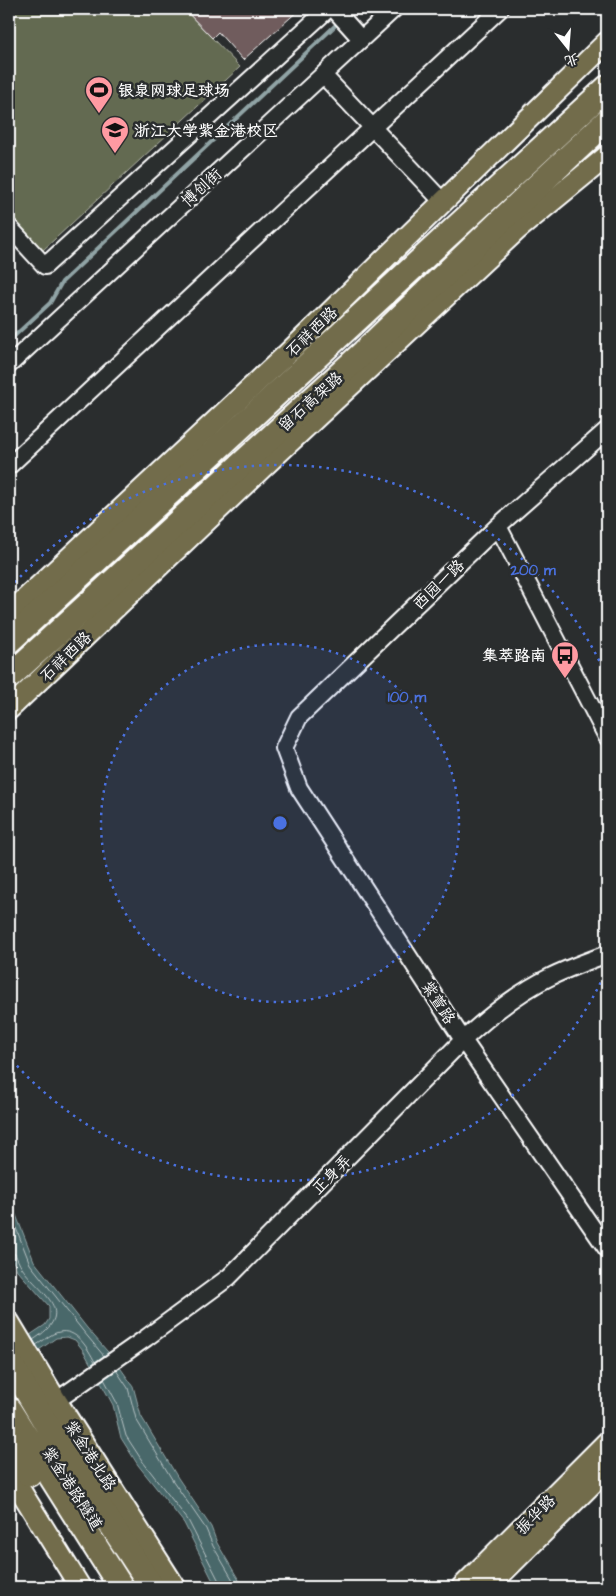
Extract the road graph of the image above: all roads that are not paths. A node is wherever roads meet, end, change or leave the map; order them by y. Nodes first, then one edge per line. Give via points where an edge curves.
1 (394, 9) edge
2 (500, 9) edge
3 (333, 10) edge
4 (359, 37) junction
5 (607, 42) edge
6 (607, 68) edge
7 (323, 75) junction
8 (607, 88) edge
9 (607, 121) edge
10 (372, 127) junction
11 (607, 139) edge
12 (607, 156) edge
13 (525, 165) junction
14 (533, 190) junction
15 (442, 202) junction
16 (9, 227) edge
17 (9, 365) edge
18 (607, 430) edge
19 (9, 466) edge
20 (498, 526) junction
21 (9, 614) edge
22 (9, 640) edge
23 (9, 677) edge
24 (9, 709) edge
25 (607, 737) edge
26 (284, 748) joint
27 (607, 954) edge
28 (463, 1040) junction
29 (607, 1249) edge
30 (9, 1322) edge
31 (9, 1361) edge
32 (9, 1389) edge
33 (56, 1401) junction
34 (9, 1410) edge
35 (9, 1430) edge
36 (607, 1442) edge
37 (9, 1443) edge
38 (607, 1469) edge
39 (9, 1472) edge
40 (58, 1503) junction
41 (80, 1587) edge
42 (102, 1587) edge
43 (108, 1587) edge
44 (121, 1587) edge
45 (136, 1587) edge
46 (152, 1587) edge
47 (175, 1587) edge
48 (462, 1587) edge
49 (488, 1587) edge

1 - 4 street, 博创街
2 - 10 street
3 - 4 street
3 - 16 street via 45,266
4 - 7 street, 博创街
5 - 15 main road, 石祥西路
6 - 13 highway via 548,124
7 - 10 street
7 - 17 street, 博创街
8 - 13 highway, 留石高架路
9 - 14 highway, 留石高架路
10 - 15 street
10 - 19 street
11 - 14 highway
12 - 24 main road, 石祥西路 via 518,229
13 - 22 highway, 留石高架路
14 - 23 highway, 留石高架路 via 364,352
15 - 21 main road, 石祥西路 via 288,354
18 - 20 street, 西园一路
20 - 25 street
20 - 26 street, 西园一路 via 299,717
26 - 28 street, 紫萱路 via 299,788
27 - 28 street, 正身弄 via 550,977 528,990
28 - 29 street, 紫萱路
28 - 33 street, 正身弄 via 229,1277
30 - 33 main road, 紫金港北路
31 - 46 highway via 54,1437
32 - 45 highway, 紫金港路隧道
33 - 47 main road, 紫金港北路
34 - 40 highway
35 - 43 highway, 紫金港路隧道
36 - 48 main road, 振华路
37 - 40 highway
38 - 49 main road, 振华路
39 - 41 main road
40 - 42 highway
40 - 44 highway

